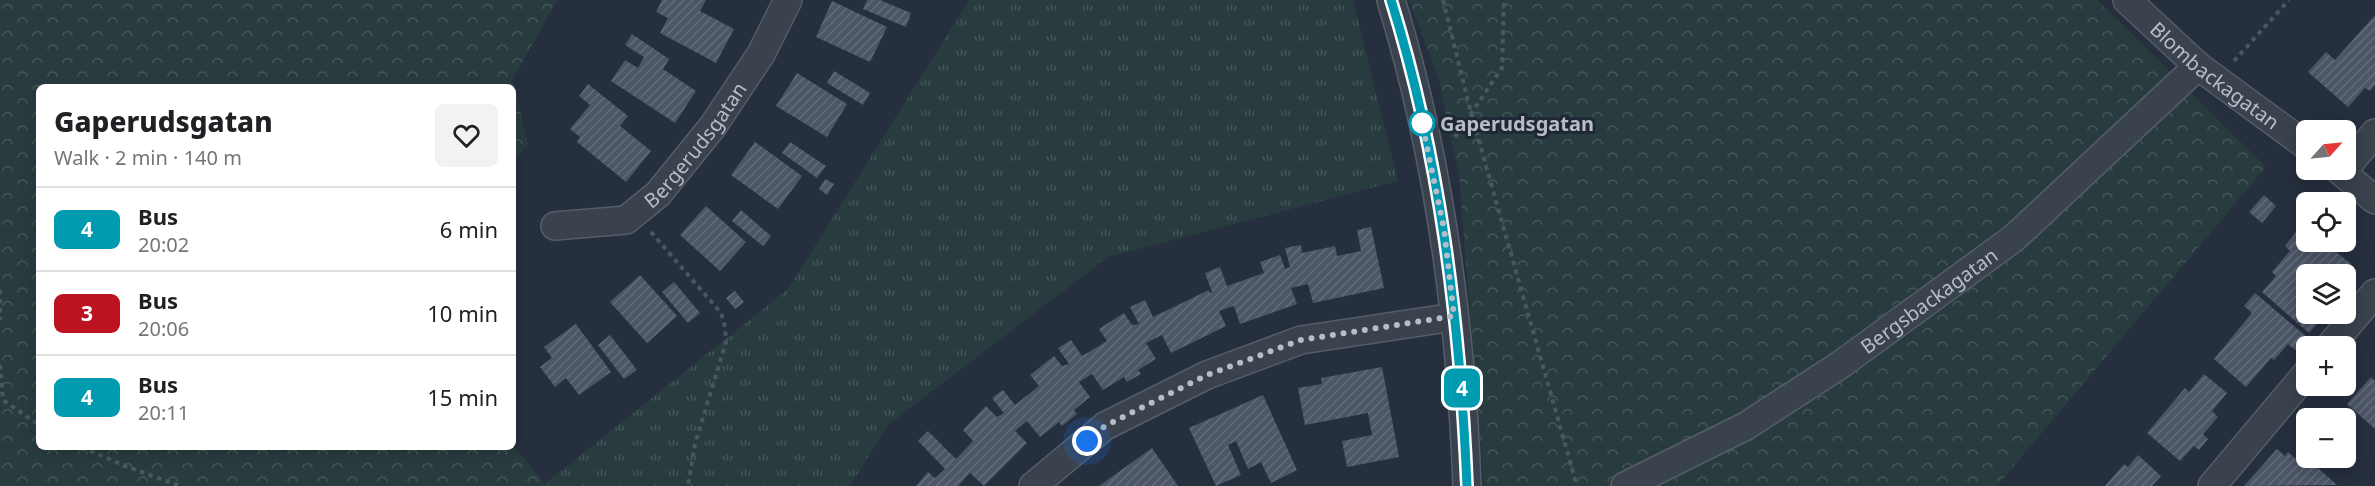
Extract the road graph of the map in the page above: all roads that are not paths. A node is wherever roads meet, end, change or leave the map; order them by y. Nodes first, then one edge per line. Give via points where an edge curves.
1 (788, 0) edge
2 (1391, 0) edge
3 (2127, 0) edge
4 (2208, 73) junction
5 (2375, 133) edge
6 (2296, 138) edge
7 (2356, 154) edge
8 (2354, 180) edge
9 (2375, 200) edge
10 (555, 226) dead end
11 (2375, 293) edge
12 (1454, 316) junction
13 (2338, 336) edge
14 (2296, 386) edge
15 (1033, 486) edge
16 (1467, 486) edge
17 (1625, 486) edge
18 (2212, 486) edge

1 - 10 street, Bergerudsgatan via 762,54 713,126 658,194 626,220
2 - 12 street via 1407,51 1444,229
3 - 4 street, Blombackagatan
4 - 6 street, Blombackagatan
4 - 17 street, Bergsbackagatan via 2014,238 1840,365 1746,426
5 - 7 street
8 - 9 street
11 - 13 street
12 - 15 street via 1301,340 1207,375 1105,426
12 - 16 street
14 - 18 street

